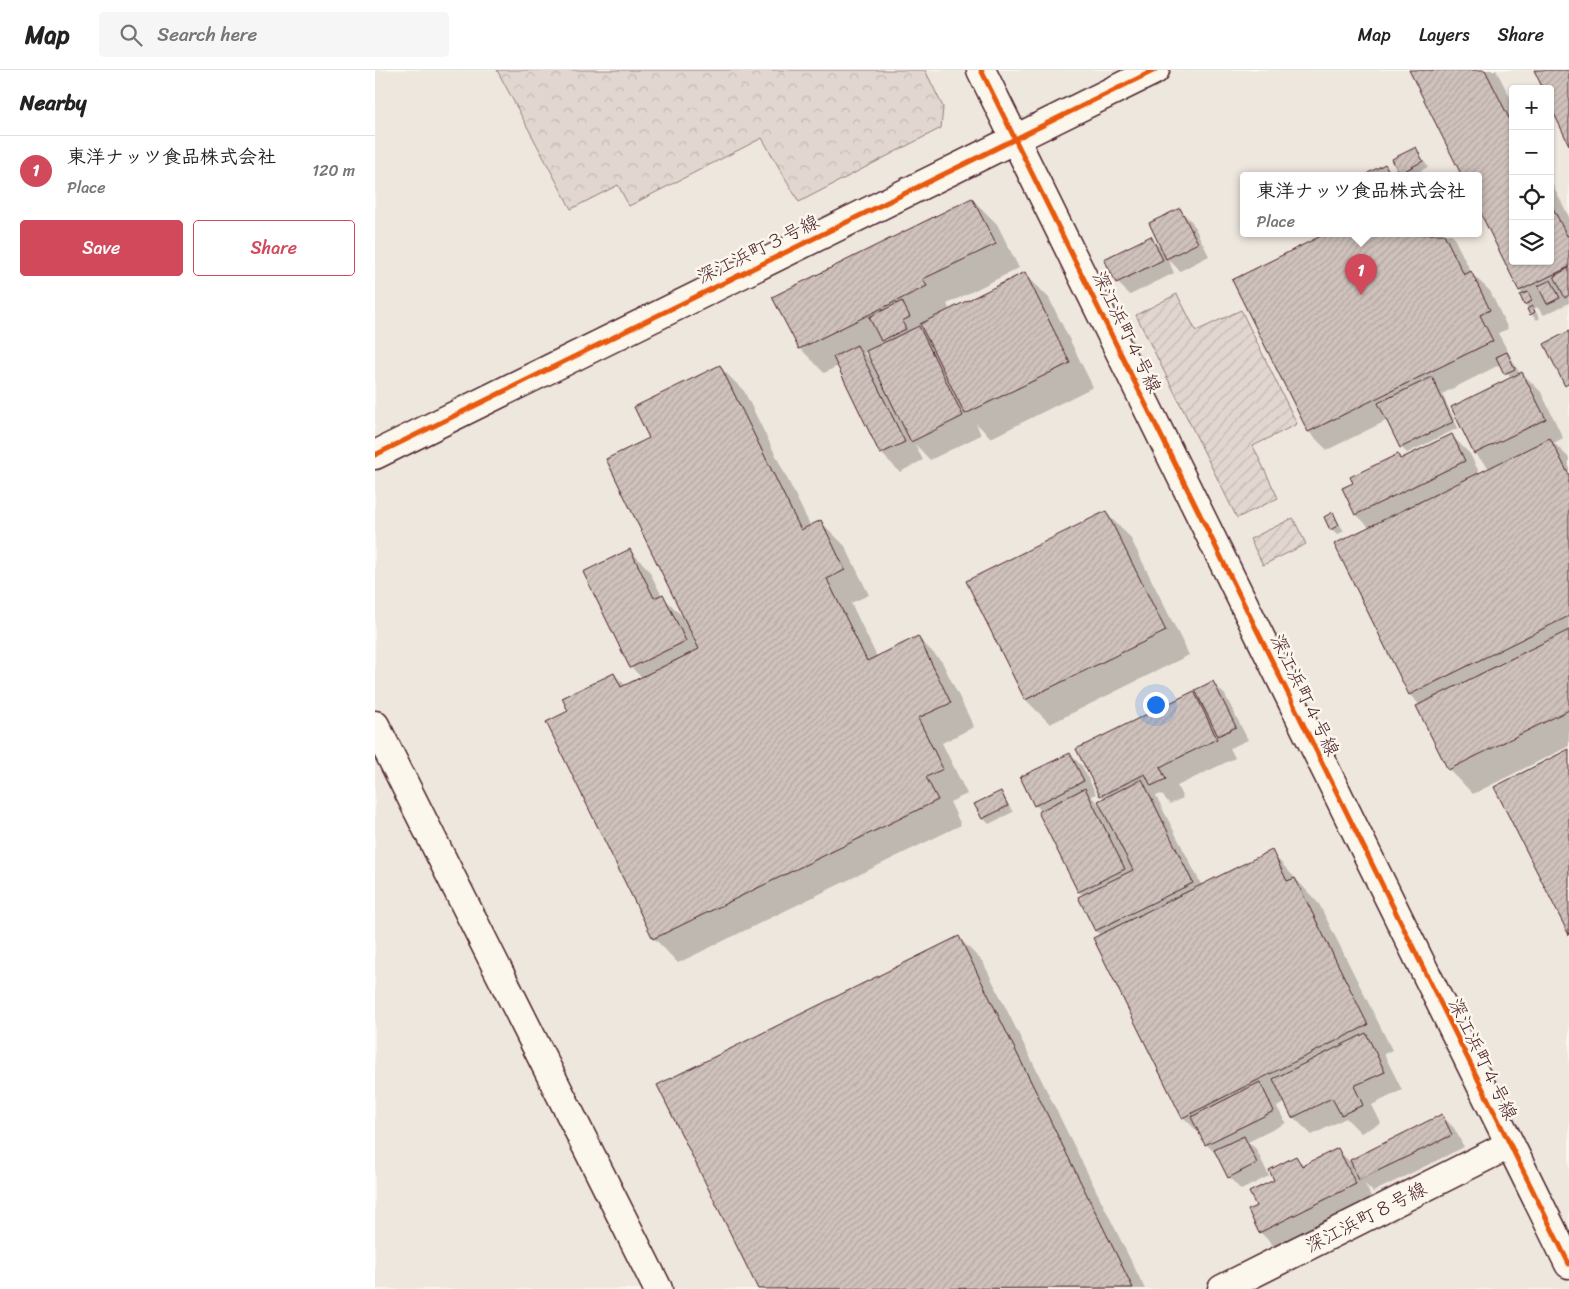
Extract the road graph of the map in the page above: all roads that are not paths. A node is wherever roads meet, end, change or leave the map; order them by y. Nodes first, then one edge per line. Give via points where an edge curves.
1 (981, 70) edge
2 (1155, 70) edge
3 (1015, 139) junction
4 (375, 456) edge
5 (375, 725) edge
6 (1509, 1145) junction
7 (1569, 1264) edge
8 (657, 1289) edge
9 (1222, 1289) edge

1 - 3 street, 深江浜町４号線
2 - 3 street, 深江浜町３号線
3 - 4 street, 深江浜町３号線
3 - 6 street, 深江浜町４号線
5 - 8 street
6 - 7 street, 深江浜町４号線
6 - 9 street, 深江浜町８号線

